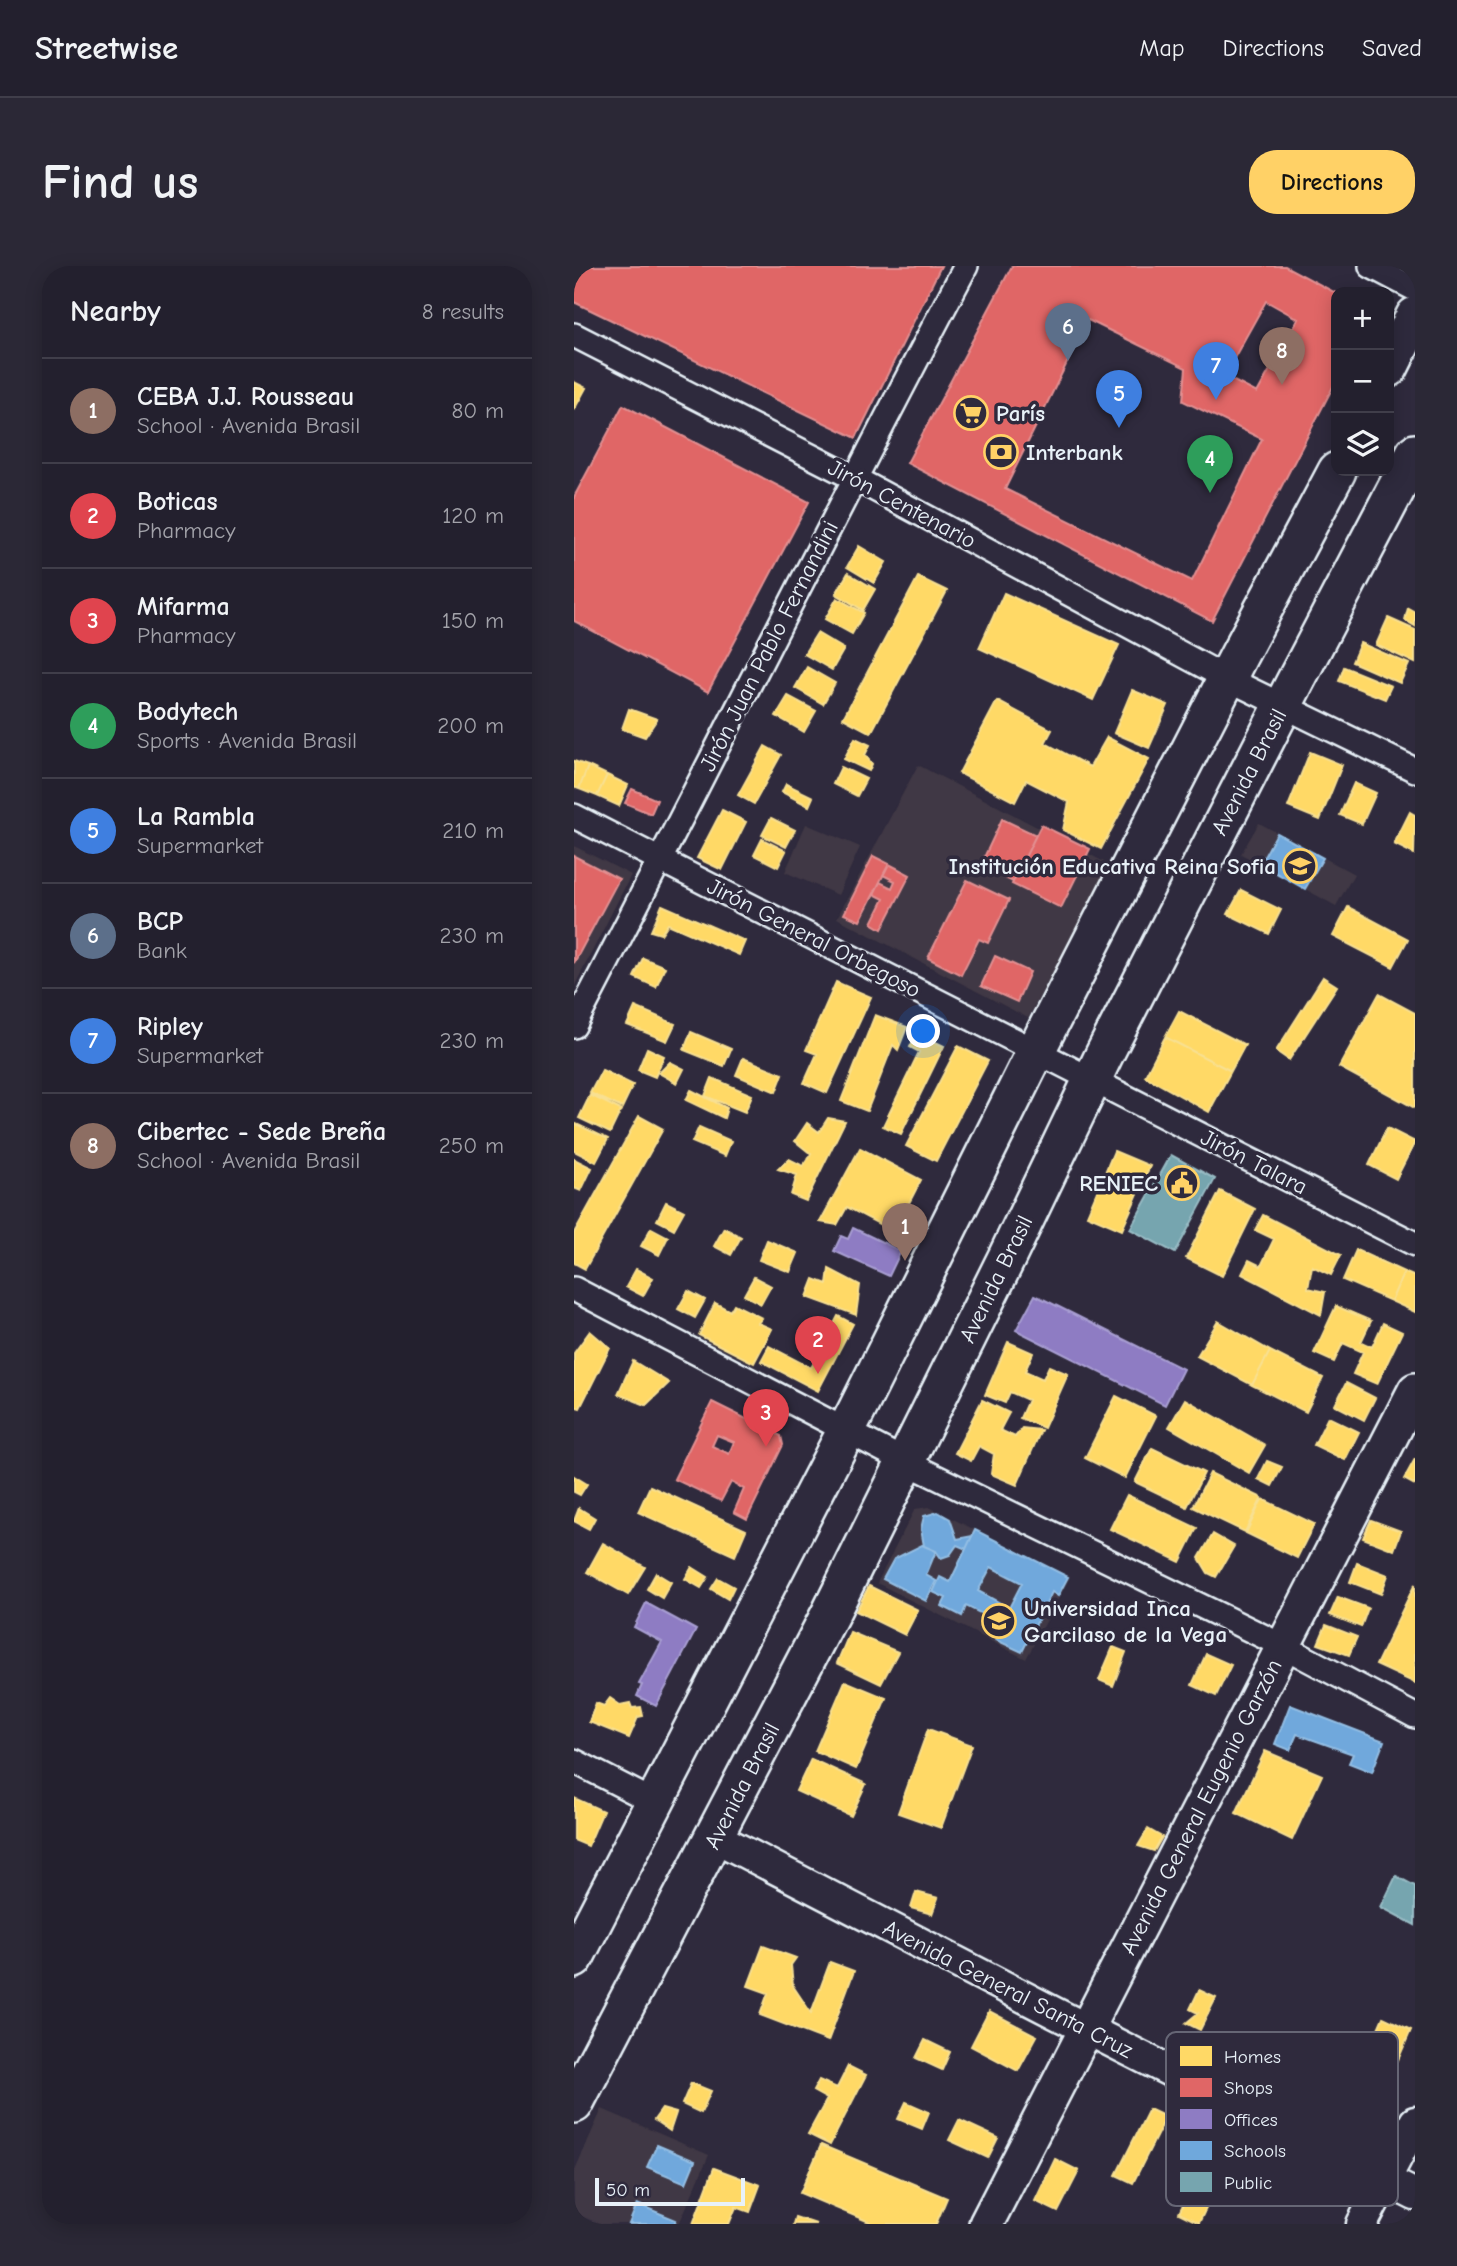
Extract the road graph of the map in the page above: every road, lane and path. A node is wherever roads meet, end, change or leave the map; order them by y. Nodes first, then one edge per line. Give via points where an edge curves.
1 (966, 266) edge
2 (1371, 266) edge
3 (1415, 289) edge
4 (1415, 316) edge
5 (574, 335) edge
6 (1394, 358) edge
7 (1415, 453) edge
8 (1334, 476) edge
9 (854, 478) junction
10 (1228, 679) junction
11 (1283, 704) junction
12 (1415, 770) edge
13 (574, 816) edge
14 (661, 860) junction
15 (574, 1027) edge
16 (1035, 1052) junction
17 (1092, 1079) junction
18 (1415, 1244) edge
19 (574, 1289) edge
20 (1415, 1390) edge
21 (846, 1431) junction
22 (907, 1462) junction
23 (1283, 1646) junction
24 (1415, 1716) edge
25 (574, 1761) edge
26 (656, 1803) junction
27 (715, 1837) junction
28 (574, 1959) edge
29 (1086, 2029) junction
30 (1166, 2069) edge
31 (574, 2104) edge
32 (1415, 2122) edge
33 (1398, 2154) edge
34 (1398, 2186) edge
35 (1415, 2195) edge
36 (1371, 2206) edge
37 (986, 2224) edge
38 (1362, 2224) edge

1 - 9 street, Jirón Juan Pablo Fernandini
2 - 3 street
4 - 6 main road
5 - 9 street, Jirón Centenario
7 - 11 main road, Avenida Brasil
8 - 10 main road
9 - 10 street, Jirón Centenario
9 - 14 street, Jirón Juan Pablo Fernandini
10 - 11 street, Jirón Centenario
10 - 16 main road
11 - 12 street, Jirón Centenario
11 - 17 main road, Avenida Brasil
13 - 14 street, Jirón General Orbegoso
14 - 15 street, Jirón Juan Pablo Fernandini
14 - 16 street, Jirón General Orbegoso
16 - 17 street, Jirón General Orbegoso
16 - 21 main road
17 - 18 street, Jirón Talara
17 - 22 main road, Avenida Brasil
19 - 21 street
20 - 23 main road, Avenida General Eugenio Garzón
21 - 22 street
21 - 26 main road
22 - 23 street
22 - 27 main road, Avenida Brasil
23 - 24 street
23 - 29 main road, Avenida General Eugenio Garzón
25 - 26 street
26 - 28 main road
27 - 29 street, Avenida General Santa Cruz
27 - 31 main road, Avenida Brasil
29 - 30 street, Avenida General Santa Cruz
29 - 37 main road, Avenida General Eugenio Garzón
32 - 33 street
34 - 35 street, Avenida General Santa Cruz
36 - 38 street

